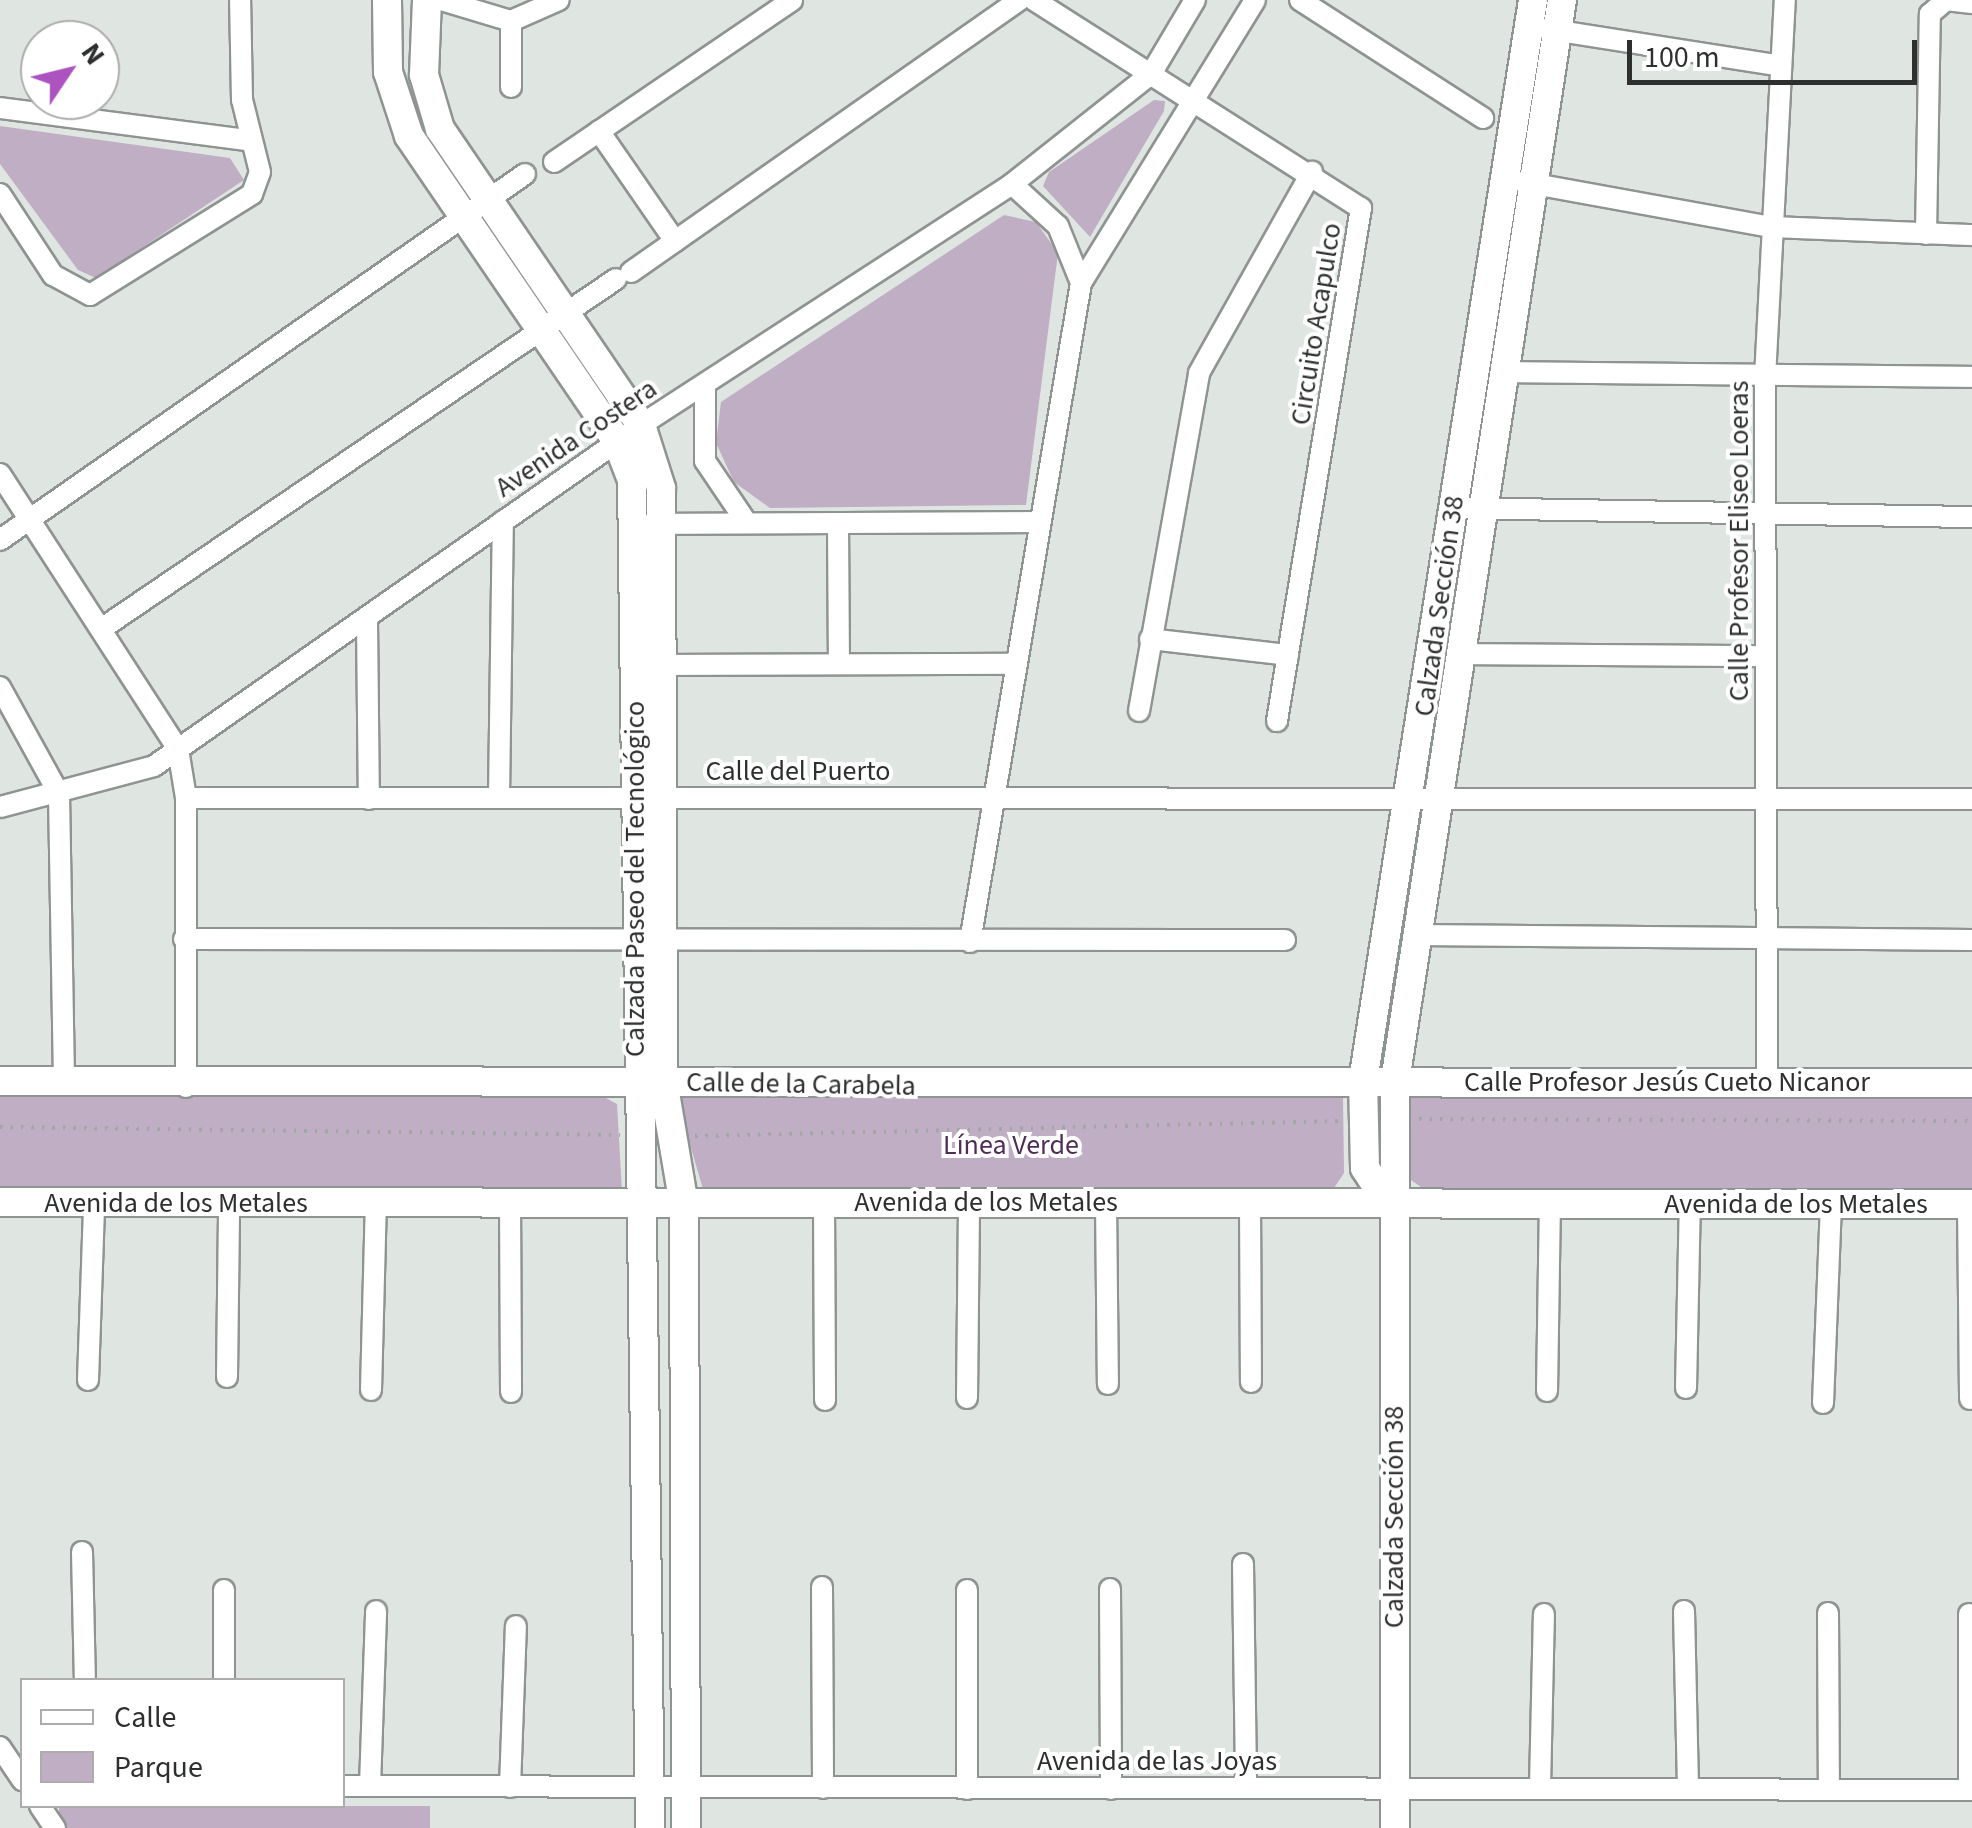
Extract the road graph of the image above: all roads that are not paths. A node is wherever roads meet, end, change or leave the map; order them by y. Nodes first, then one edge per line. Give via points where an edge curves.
1 (388, 0) edge
2 (427, 0) edge
3 (441, 0) edge
4 (560, 0) edge
5 (792, 0) edge
6 (1020, 0) edge
7 (1034, 0) edge
8 (1195, 0) edge
9 (1255, 0) edge
10 (1300, 0) edge
11 (1562, 0) edge
12 (1785, 0) edge
13 (233, 1) edge
14 (1972, 3) edge
15 (1531, 13) edge
16 (511, 21) junction
17 (1558, 32) junction
18 (1776, 65) junction
19 (1151, 74) junction
20 (510, 87) dead end
21 (1195, 100) junction
22 (0, 108) edge
23 (1484, 118) dead end
24 (600, 131) junction
25 (248, 140) junction
26 (554, 162) dead end
27 (1312, 172) junction
28 (525, 174) dead end
29 (1503, 178) junction
30 (1012, 184) junction
31 (1532, 184) junction
32 (0, 194) edge
33 (486, 202) junction
34 (463, 218) junction
35 (1770, 227) junction
36 (1926, 234) junction
37 (1972, 235) edge
38 (675, 241) junction
39 (1081, 283) junction
40 (553, 322) junction
41 (1505, 372) junction
42 (1972, 377) edge
43 (1765, 378) junction
44 (705, 386) junction
45 (641, 425) junction
46 (617, 441) junction
47 (0, 474) edge
48 (1454, 508) junction
49 (1482, 512) junction
50 (1765, 514) junction
51 (1972, 516) edge
52 (29, 520) junction
53 (503, 520) junction
54 (1034, 522) junction
55 (748, 523) junction
56 (649, 524) junction
57 (838, 525) junction
58 (0, 540) edge
59 (366, 620) junction
60 (104, 627) junction
61 (1150, 639) junction
62 (1460, 654) junction
63 (1288, 655) junction
64 (1766, 656) junction
65 (839, 662) junction
66 (1015, 664) junction
67 (663, 666) junction
68 (0, 687) edge
69 (1139, 711) dead end
70 (1277, 721) dead end
71 (178, 750) junction
72 (59, 794) junction
73 (186, 798) junction
74 (499, 798) junction
75 (992, 798) junction
76 (1972, 798) edge
77 (368, 799) junction
78 (649, 799) junction
79 (1768, 800) junction
80 (1424, 801) junction
81 (0, 806) edge
82 (1416, 935) junction
83 (184, 938) junction
84 (648, 940) junction
85 (1285, 940) dead end
86 (1972, 940) edge
87 (970, 942) junction
88 (1768, 943) junction
89 (0, 1081) edge
90 (1363, 1081) junction
91 (1394, 1081) junction
92 (64, 1082) junction
93 (649, 1082) junction
94 (1767, 1083) junction
95 (1972, 1083) edge
96 (186, 1087) junction
97 (510, 1200) junction
98 (646, 1200) junction
99 (1106, 1201) junction
100 (1250, 1201) junction
101 (0, 1202) edge
102 (376, 1202) junction
103 (969, 1202) junction
104 (824, 1203) junction
105 (1690, 1203) junction
106 (94, 1204) junction
107 (230, 1204) junction
108 (1550, 1204) junction
109 (1830, 1204) junction
110 (1970, 1204) edge
111 (684, 1205) junction
112 (1388, 1205) junction
113 (228, 1377) dead end
114 (88, 1380) dead end
115 (1251, 1382) dead end
116 (1108, 1384) dead end
117 (1686, 1388) dead end
118 (371, 1390) dead end
119 (1547, 1391) dead end
120 (511, 1392) dead end
121 (967, 1398) dead end
122 (1970, 1399) edge
123 (825, 1400) dead end
124 (1823, 1403) dead end
125 (648, 1496) junction
126 (685, 1497) junction
127 (82, 1552) dead end
128 (1243, 1564) dead end
129 (822, 1587) dead end
130 (1110, 1589) dead end
131 (224, 1590) dead end
132 (967, 1590) dead end
133 (376, 1611) dead end
134 (1684, 1611) dead end
135 (1828, 1612) dead end
136 (1544, 1614) dead end
137 (1969, 1614) dead end
138 (516, 1626) dead end
139 (85, 1678) edge
140 (224, 1678) edge
141 (0, 1746) edge
142 (20, 1779) edge
143 (345, 1786) edge
144 (370, 1786) junction
145 (1540, 1786) junction
146 (510, 1787) junction
147 (651, 1787) junction
148 (687, 1788) junction
149 (823, 1788) junction
150 (1111, 1788) junction
151 (1246, 1788) junction
152 (1688, 1788) junction
153 (967, 1789) junction
154 (1830, 1789) junction
155 (1396, 1790) junction
156 (1970, 1790) edge
157 (650, 1828) edge
158 (686, 1828) edge
159 (1395, 1828) edge

1 - 34 street, Calzada Paseo del Tecnológico via 396,107
2 - 33 street, Calzada Paseo del Tecnológico via 431,104
3 - 16 street
4 - 16 street
5 - 24 street
6 - 38 street
7 - 19 street, Circuito Acapulco
8 - 19 street
9 - 21 street
10 - 23 street
11 - 17 street, Calzada Sección 38
12 - 18 street, Calle Profesor Eliseo Loeras
13 - 25 street
14 - 36 street via 1946,0 1930,14
15 - 17 street
15 - 29 street, Calzada Sección 38
16 - 20 street
17 - 18 street
17 - 31 street, Calzada Sección 38
18 - 35 street, Calle Profesor Eliseo Loeras
19 - 21 street, Circuito Acapulco
19 - 30 street, Avenida Costera
21 - 27 street, Circuito Acapulco
21 - 39 street
22 - 25 street
24 - 26 street
24 - 38 street
25 - 32 street via 260,172 252,194 90,295 53,275
27 - 61 street via 1209,342
27 - 63 street, Circuito Acapulco via 1354,197 1363,224
28 - 33 street
29 - 31 street
29 - 48 street, Calzada Sección 38
30 - 39 street via 1058,226
30 - 44 street, Avenida Costera
31 - 35 street
31 - 41 street, Calzada Sección 38
33 - 34 street
33 - 40 street, Calzada Paseo del Tecnológico
34 - 40 street, Calzada Paseo del Tecnológico
34 - 52 street
35 - 36 street
35 - 43 street, Calle Profesor Eliseo Loeras
36 - 37 street
38 - 40 street
39 - 54 street
40 - 45 street, Calzada Paseo del Tecnológico
40 - 46 street, Calzada Paseo del Tecnológico
40 - 60 street
41 - 43 street
41 - 49 street, Calzada Sección 38
42 - 43 street
43 - 50 street, Calle Profesor Eliseo Loeras
44 - 45 street, Avenida Costera
44 - 55 street via 705,461
45 - 46 street, Avenida Costera
45 - 56 street, Calzada Paseo del Tecnológico
46 - 53 street, Avenida Costera
46 - 56 street, Calzada Paseo del Tecnológico
47 - 52 street
48 - 49 street
48 - 80 street, Calzada Sección 38
49 - 50 street
49 - 62 street, Calzada Sección 38
50 - 51 street
50 - 64 street, Calle Profesor Eliseo Loeras
52 - 58 street
52 - 60 street
53 - 59 street, Avenida Costera
53 - 74 street
54 - 57 street
54 - 66 street
55 - 56 street
55 - 57 street
56 - 67 street, Calzada Paseo del Tecnológico
56 - 78 street, Calzada Paseo del Tecnológico
57 - 65 street
59 - 71 street, Avenida Costera
59 - 77 street
60 - 71 street
61 - 63 street
61 - 69 street
62 - 64 street
62 - 80 street, Calzada Sección 38
63 - 70 street, Circuito Acapulco
64 - 79 street, Calle Profesor Eliseo Loeras
65 - 66 street
65 - 67 street
66 - 75 street
67 - 78 street, Calzada Paseo del Tecnológico
68 - 72 street
71 - 72 street via 127,780
71 - 73 street
72 - 81 street
72 - 92 street
73 - 77 street, Calle del Puerto
73 - 83 street
74 - 77 street, Calle del Puerto
74 - 78 street, Calle del Puerto
75 - 78 street, Calle del Puerto
75 - 80 street, Calle del Puerto
75 - 87 street
76 - 79 street, Calle del Puerto
78 - 84 street, Calzada Paseo del Tecnológico
79 - 80 street, Calle del Puerto
79 - 88 street, Calle Profesor Eliseo Loeras
80 - 82 street, Calzada Sección 38
80 - 90 street, Calzada Sección 38
82 - 88 street
82 - 91 street, Calzada Sección 38
83 - 84 street
83 - 96 street
84 - 87 street
84 - 93 street, Calzada Paseo del Tecnológico
85 - 87 street
86 - 88 street
88 - 94 street, Calle Profesor Eliseo Loeras
89 - 92 street, Calle de la Carabela
90 - 91 street, Calle Profesor Jesús Cueto Nicanor
90 - 93 street, Calle de la Carabela via 1176,1088
90 - 112 street, Calzada Sección 38 via 1365,1168
91 - 94 street, Calle Profesor Jesús Cueto Nicanor
91 - 112 street, Calzada Sección 38
92 - 96 street, Calle de la Carabela
93 - 96 street, Calle de la Carabela
93 - 98 street, Calzada Paseo del Tecnológico via 641,1135
93 - 111 street, Calzada Paseo del Tecnológico via 672,1136
94 - 95 street, Calle Profesor Jesús Cueto Nicanor
97 - 98 street, Avenida de los Metales
97 - 102 street, Avenida de los Metales
97 - 120 street
98 - 111 street, Avenida de los Metales
98 - 125 street, Calzada Paseo del Tecnológico
99 - 100 street, Avenida de los Metales
99 - 103 street, Avenida de los Metales
99 - 116 street
100 - 112 street, Avenida de los Metales
100 - 115 street
101 - 106 street, Avenida de los Metales
102 - 107 street, Avenida de los Metales
102 - 118 street
103 - 104 street, Avenida de los Metales
103 - 121 street
104 - 111 street, Avenida de los Metales
104 - 123 street
105 - 108 street, Avenida de los Metales
105 - 109 street, Avenida de los Metales
105 - 117 street
106 - 107 street, Avenida de los Metales
106 - 114 street
107 - 113 street
108 - 112 street, Avenida de los Metales
108 - 119 street
109 - 110 street, Avenida de los Metales
109 - 124 street
110 - 122 street
111 - 126 street, Calzada Paseo del Tecnológico
112 - 155 street, Calzada Sección 38
125 - 126 street
125 - 147 street, Calzada Paseo del Tecnológico
126 - 148 street, Calzada Paseo del Tecnológico
127 - 139 street
128 - 151 street
129 - 149 street
130 - 150 street
131 - 140 street
132 - 153 street
133 - 144 street
134 - 152 street
135 - 154 street
136 - 145 street
137 - 156 street
138 - 146 street
141 - 142 street
143 - 144 street, Avenida de las Joyas
144 - 146 street, Avenida de las Joyas
145 - 152 street, Avenida de las Joyas
145 - 155 street, Avenida de las Joyas
146 - 147 street, Avenida de las Joyas
147 - 148 street, Avenida de las Joyas
147 - 157 street, Calzada Paseo del Tecnológico
148 - 149 street, Avenida de las Joyas
148 - 158 street, Calzada Paseo del Tecnológico
149 - 153 street, Avenida de las Joyas
150 - 151 street, Avenida de las Joyas
150 - 153 street, Avenida de las Joyas
151 - 155 street, Avenida de las Joyas
152 - 154 street, Avenida de las Joyas
154 - 156 street, Avenida de las Joyas
155 - 159 street, Calzada Sección 38

